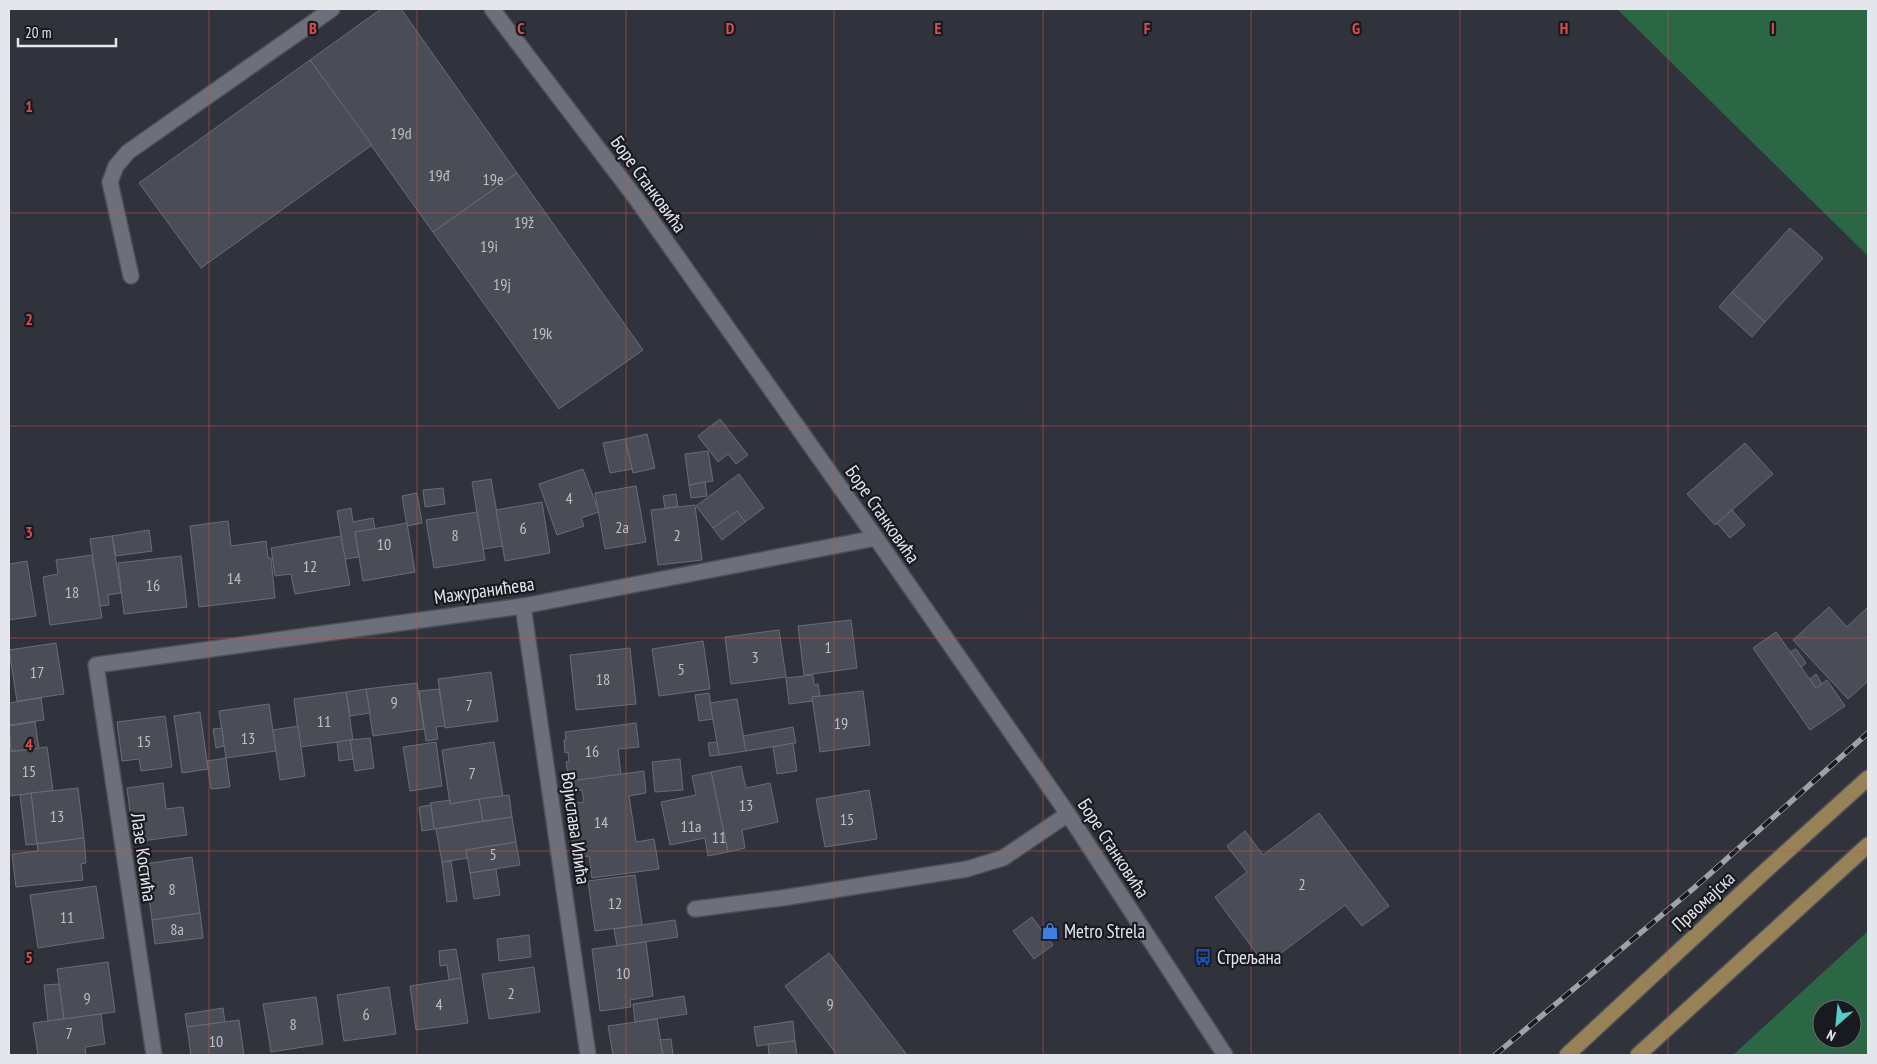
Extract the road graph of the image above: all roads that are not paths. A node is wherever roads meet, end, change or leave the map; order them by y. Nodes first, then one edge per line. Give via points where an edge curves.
1 (332, 9) edge
2 (492, 9) edge
3 (131, 276) dead end
4 (876, 538) junction
5 (523, 606) junction
6 (96, 665) joint
7 (1868, 778) edge
8 (1068, 814) junction
9 (1868, 845) edge
10 (695, 909) dead end
11 (154, 1055) edge
12 (588, 1055) edge
13 (1225, 1055) edge
14 (1567, 1055) edge
15 (1638, 1055) edge

1 - 3 street via 128,152 116,166 110,182
2 - 4 street, Боре Станковића via 635,197
4 - 5 street, Мажуранићева
4 - 8 street, Боре Станковића
5 - 6 street, Мажуранићева
5 - 12 street, Војислава Илића
6 - 11 street, Лазе Костића
7 - 14 main road, Првомајска
8 - 10 street via 1003,858 967,869
8 - 13 street, Боре Станковића
9 - 15 main road

